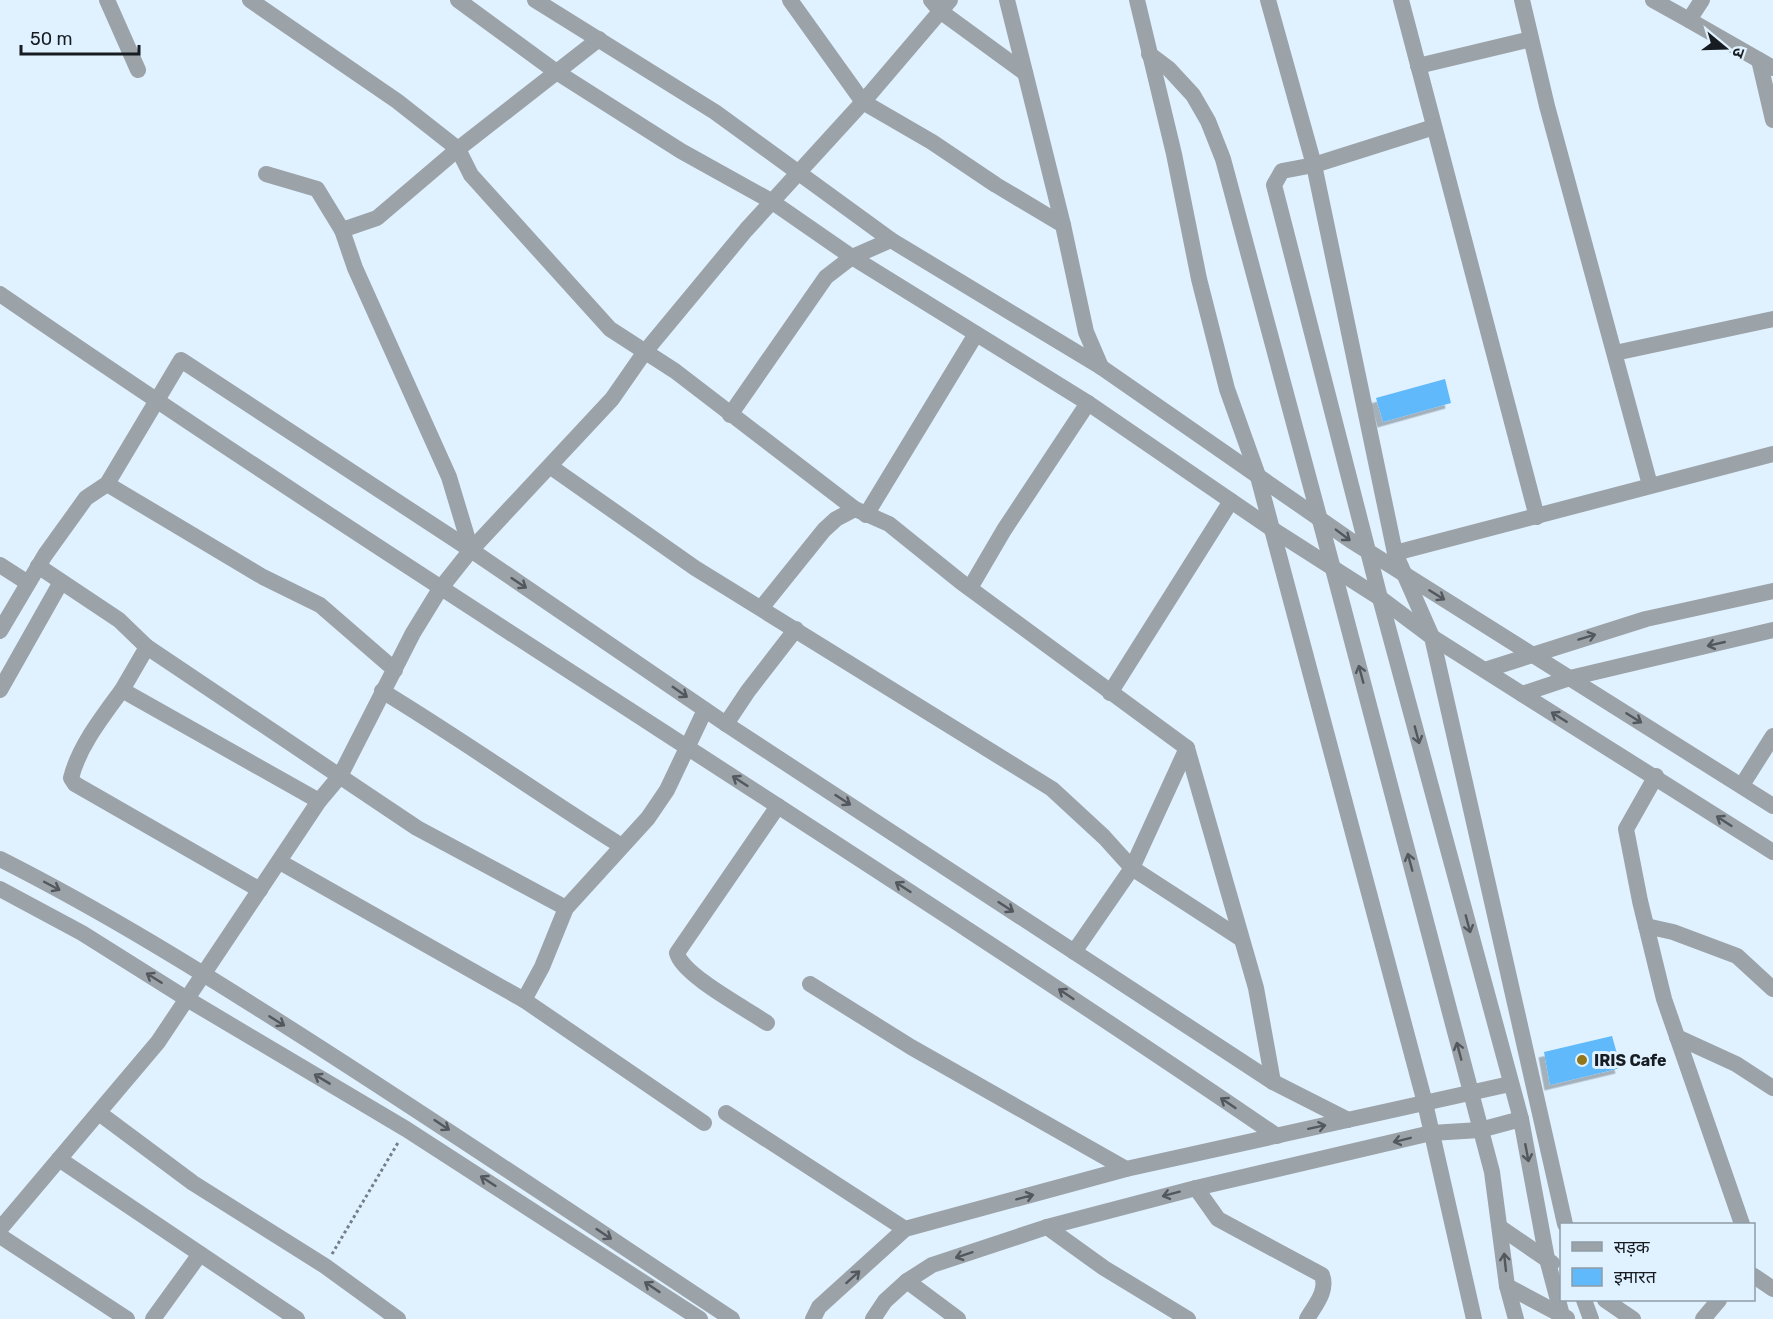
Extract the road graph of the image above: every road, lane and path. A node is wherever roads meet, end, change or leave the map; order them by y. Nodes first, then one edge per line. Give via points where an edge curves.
1 (107, 0) edge
2 (250, 0) edge
3 (458, 0) edge
4 (535, 0) edge
5 (790, 0) edge
6 (1007, 0) edge
7 (1137, 0) edge
8 (1268, 0) edge
9 (1401, 0) edge
10 (1522, 0) edge
11 (1653, 0) edge
12 (1702, 0) edge
13 (940, 4) edge
14 (1689, 20) junction
15 (599, 39) junction
16 (1531, 39) junction
17 (1149, 54) junction
18 (1766, 64) edge
19 (1418, 66) junction
20 (138, 70) dead end
21 (555, 71) junction
22 (1025, 73) junction
23 (862, 102) junction
24 (1773, 120) edge
25 (1434, 127) junction
26 (458, 149) junction
27 (1314, 165) junction
28 (266, 174) dead end
29 (798, 174) junction
30 (771, 201) junction
31 (1063, 225) junction
32 (342, 230) junction
33 (891, 240) junction
34 (852, 257) junction
35 (0, 294) edge
36 (1773, 320) edge
37 (976, 334) junction
38 (644, 353) junction
39 (1615, 353) junction
40 (1101, 367) junction
41 (156, 401) junction
42 (1088, 403) junction
43 (730, 415) junction
44 (1773, 454) edge
45 (551, 467) junction
46 (1257, 473) junction
47 (107, 484) junction
48 (1650, 485) junction
49 (1231, 501) junction
50 (860, 512) junction
51 (1317, 515) junction
52 (1537, 517) junction
53 (1272, 528) junction
54 (471, 550) junction
55 (1370, 552) junction
56 (1395, 553) junction
57 (0, 565) edge
58 (1332, 565) junction
59 (38, 566) junction
60 (1403, 575) junction
61 (61, 582) junction
62 (28, 583) junction
63 (440, 588) junction
64 (970, 588) junction
65 (1773, 591) edge
66 (1380, 598) junction
67 (762, 607) junction
68 (796, 629) junction
69 (1773, 630) edge
70 (0, 631) edge
71 (1432, 637) junction
72 (147, 647) junction
73 (1531, 654) junction
74 (396, 670) junction
75 (1485, 670) junction
76 (1570, 678) junction
77 (0, 690) edge
78 (122, 690) junction
79 (382, 691) junction
80 (1110, 693) junction
81 (1522, 694) junction
82 (705, 710) junction
83 (726, 724) junction
84 (1773, 736) edge
85 (1187, 748) junction
86 (689, 749) junction
87 (340, 776) junction
88 (1656, 776) junction
89 (1742, 785) junction
90 (319, 801) junction
91 (778, 806) junction
92 (1773, 806) edge
93 (620, 845) junction
94 (1773, 852) edge
95 (0, 859) edge
96 (280, 862) junction
97 (1132, 868) junction
98 (0, 889) edge
99 (260, 890) junction
100 (566, 908) junction
101 (1646, 926) junction
102 (1240, 938) junction
103 (1074, 952) junction
104 (205, 974) junction
105 (810, 984) dead end
106 (1773, 989) edge
107 (188, 999) junction
108 (524, 1000) junction
109 (767, 1023) dead end
110 (1677, 1037) junction
111 (1273, 1082) junction
112 (1510, 1084) junction
113 (1773, 1088) edge
114 (1470, 1092) junction
115 (1425, 1103) junction
116 (99, 1113) junction
117 (726, 1113) dead end
118 (1521, 1119) junction
119 (1348, 1120) junction
120 (704, 1124) dead end
121 (406, 1129) junction
122 (1480, 1130) junction
123 (1431, 1133) junction
124 (1277, 1136) junction
125 (59, 1159) junction
126 (1126, 1169) junction
127 (1196, 1188) junction
128 (1565, 1223) edge
129 (1742, 1223) edge
130 (1047, 1227) junction
131 (1501, 1228) junction
132 (0, 1229) edge
133 (905, 1229) junction
134 (0, 1236) edge
135 (200, 1254) junction
136 (1547, 1259) junction
137 (326, 1266) junction
138 (1560, 1268) edge
139 (1755, 1277) edge
140 (908, 1281) junction
141 (1507, 1287) junction
142 (1773, 1289) edge
143 (1585, 1301) edge
144 (1608, 1301) edge
145 (1717, 1301) edge
146 (1564, 1318) edge
147 (127, 1319) edge
148 (153, 1319) edge
149 (297, 1319) edge
150 (398, 1319) edge
151 (700, 1319) edge
152 (732, 1319) edge
153 (813, 1319) edge
154 (873, 1319) edge
155 (958, 1319) edge
156 (1188, 1319) edge
157 (1307, 1319) edge
158 (1474, 1319) edge
159 (1516, 1319) edge
160 (1591, 1319) edge
161 (1633, 1319) edge
162 (1703, 1319) edge

1 - 20 street
2 - 26 street via 405,107
3 - 21 street
4 - 15 street
5 - 23 street
6 - 22 street
7 - 17 street
8 - 27 street
9 - 19 street
10 - 16 street
11 - 14 street
12 - 14 street
13 - 22 street
13 - 23 street
14 - 18 street
15 - 21 street
15 - 29 street via 716,112
16 - 19 street
16 - 39 street
17 - 46 street via 1174,154 1198,279 1227,389
17 - 51 street via 1192,95 1208,121 1223,159 1284,378
18 - 24 street
19 - 25 street
21 - 26 street
21 - 30 street via 681,151
22 - 31 street
23 - 29 street
23 - 31 street
25 - 27 street
25 - 52 street
26 - 32 street via 377,218
26 - 38 street via 471,175 566,281 610,329
27 - 55 street via 1282,171 1274,185
27 - 56 street
28 - 32 street via 317,189
29 - 30 street
29 - 33 street
30 - 34 street
30 - 38 street
31 - 40 street via 1086,332
32 - 54 street via 355,268 449,477
33 - 34 street
33 - 40 street
34 - 37 street
34 - 43 street via 812,294
35 - 41 street
36 - 39 street
37 - 42 street
37 - 50 street
38 - 43 street via 675,371
38 - 45 street via 612,399
39 - 48 street
40 - 46 street
41 - 47 street
41 - 54 street via 181,360
41 - 63 street
42 - 49 street
42 - 64 street
43 - 50 street
44 - 48 street
45 - 54 street
45 - 67 street via 695,568
46 - 51 street
46 - 53 street
47 - 59 street via 86,498
47 - 74 street via 263,577 320,605
48 - 52 street
49 - 53 street
49 - 80 street
50 - 64 street via 889,524
50 - 67 street via 836,519 824,530
51 -> 55 street
51 - 58 street
52 - 56 street
53 - 58 street
53 - 115 street
54 - 63 street
54 -> 82 street
55 - 60 street
55 - 66 street
56 - 60 street
57 - 62 street
58 - 66 street
114 -> 58 street
59 - 61 street
59 - 62 street
60 - 71 street
60 -> 73 street
61 - 72 street via 119,621
61 - 77 street
62 - 70 street
63 - 74 street
63 - 86 street
64 - 80 street
73 -> 65 street via 1646,619
66 - 71 street
66 -> 112 street
67 - 68 street
68 - 83 street
68 - 97 street via 1052,789
69 -> 76 street
71 - 75 street
71 - 128 street
72 - 78 street
72 - 87 street
73 - 75 street
73 - 76 street
74 - 79 street
75 - 81 street
76 - 81 street
76 -> 89 street
78 - 90 street
78 - 99 street via 100,720 74,768 71,778 75,784
79 - 87 street
79 - 93 street
80 - 85 street
88 -> 81 street
82 - 83 street
82 - 86 street
83 -> 103 street
84 - 89 street
85 - 97 street
85 - 102 street
91 -> 86 street
86 - 93 street via 648,818
87 - 90 street
87 - 100 street via 417,828
94 -> 88 street
88 - 101 street via 1626,829
89 - 92 street
90 - 96 street
91 - 109 street via 677,952 679,960 692,973
124 -> 91 street
93 - 100 street
95 -> 104 street
96 - 99 street
96 - 108 street
97 - 102 street
97 - 103 street
107 -> 98 street via 82,933
99 - 104 street
100 - 108 street
101 - 106 street via 1737,956
101 - 110 street
102 - 111 street via 1256,988
103 - 111 street
104 - 107 street
104 -> 152 street via 417,1109
105 - 126 street via 911,1047
107 - 116 street
121 -> 107 street
108 - 120 street
110 - 113 street via 1736,1064
110 - 129 street
111 - 119 street
112 - 114 street
112 - 118 street
114 - 115 street
114 - 122 street
115 - 119 street
115 - 123 street
116 - 125 street
116 - 137 street via 193,1184
117 - 133 street
118 - 122 street
118 -> 136 street
124 -> 119 street
121 - 137 path
151 -> 121 street
122 - 123 street
122 - 131 street
123 -> 127 street
123 - 158 street
124 - 126 street
125 - 132 street
125 - 135 street
133 -> 126 street
127 -> 130 street
127 - 157 street via 1218,1219 1322,1275 1322,1293
130 -> 140 street via 932,1265
130 - 156 street via 1104,1268
131 - 136 street
141 -> 131 street
153 -> 133 street via 819,1308
134 - 147 street
135 - 148 street
135 - 149 street
136 - 138 street
136 - 146 street
137 - 150 street
139 - 142 street
140 - 154 street via 885,1301
140 - 155 street
141 - 146 street
141 - 159 street
143 - 160 street
144 - 161 street
145 - 162 street

